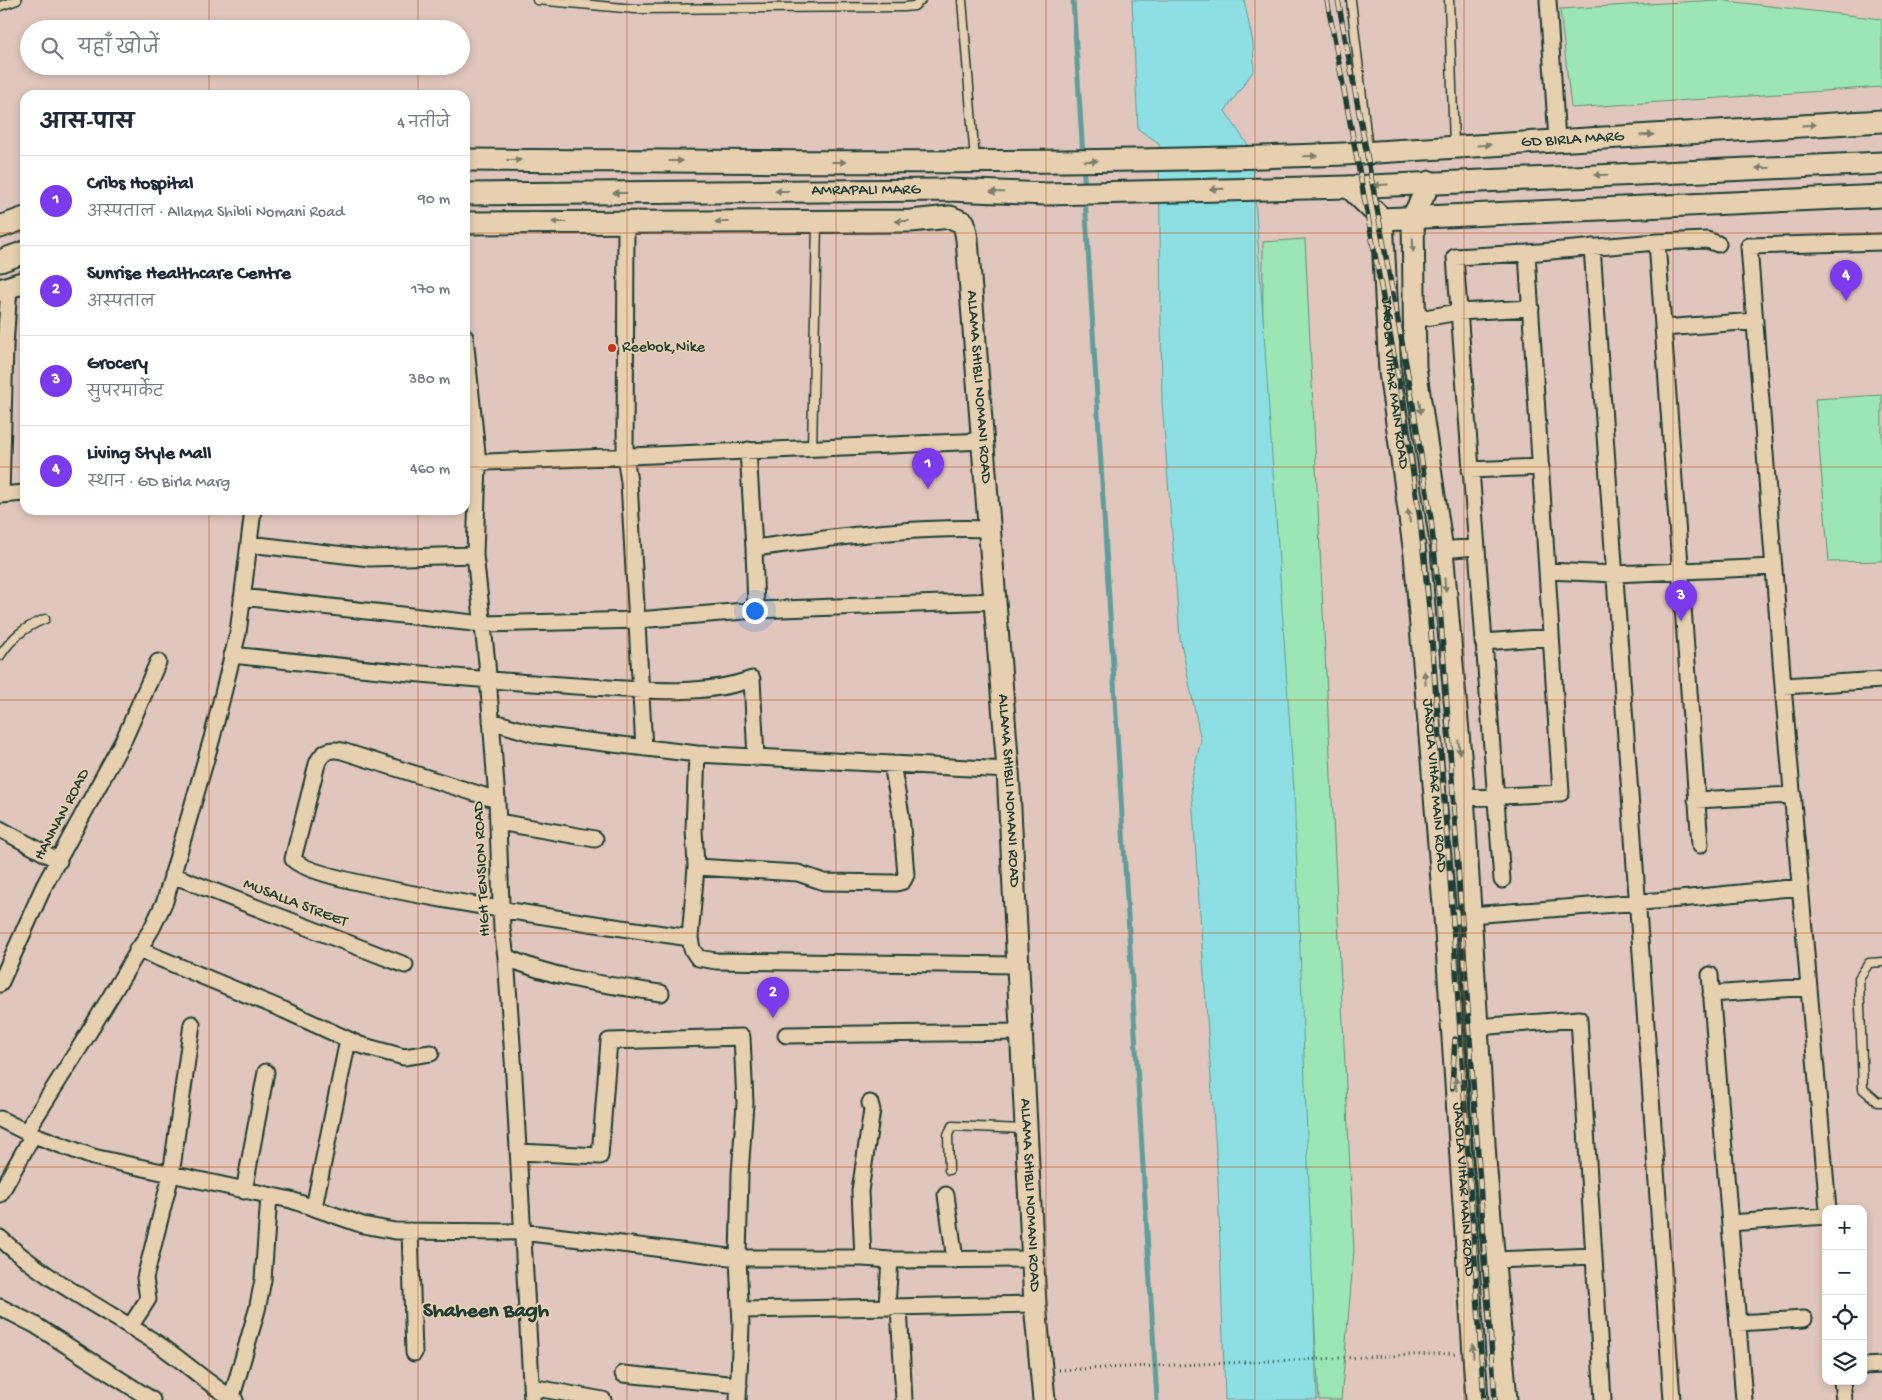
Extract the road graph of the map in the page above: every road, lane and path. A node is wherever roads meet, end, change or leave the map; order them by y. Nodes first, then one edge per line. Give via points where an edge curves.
1 (17, 0) edge
2 (538, 0) edge
3 (921, 0) edge
4 (962, 0) edge
5 (1351, 0) edge
6 (1449, 0) edge
7 (1548, 0) edge
8 (0, 6) edge
9 (1882, 121) edge
10 (1557, 141) junction
11 (1454, 147) junction
12 (1368, 152) junction
13 (1261, 158) joint
14 (470, 160) edge
15 (975, 163) junction
16 (1882, 163) edge
17 (1430, 182) junction
18 (1349, 186) junction
19 (948, 190) junction
20 (470, 194) edge
21 (1882, 196) edge
22 (1413, 217) junction
23 (950, 218) junction
24 (1382, 219) junction
25 (20, 220) edge
26 (817, 221) junction
27 (626, 222) junction
28 (470, 223) edge
29 (0, 227) edge
30 (1657, 242) junction
31 (1882, 242) edge
32 (1718, 244) dead end
33 (1592, 248) junction
34 (1527, 253) junction
35 (20, 254) edge
36 (0, 261) edge
37 (11, 287) edge
38 (1531, 308) junction
39 (1458, 312) junction
40 (1414, 320) junction
41 (1755, 321) junction
42 (1663, 328) junction
43 (470, 427) edge
44 (984, 441) junction
45 (812, 448) junction
46 (748, 450) junction
47 (625, 456) junction
48 (472, 463) edge
49 (1541, 467) junction
50 (1470, 470) junction
51 (20, 493) edge
52 (1, 495) edge
53 (253, 515) edge
54 (990, 529) junction
55 (249, 544) junction
56 (1476, 546) junction
57 (754, 548) junction
58 (1442, 550) junction
59 (475, 556) junction
60 (1774, 567) junction
61 (1547, 570) junction
62 (1680, 571) junction
63 (1615, 574) junction
64 (242, 597) junction
65 (996, 601) junction
66 (756, 610) junction
67 (46, 619) dead end
68 (638, 620) junction
69 (482, 624) junction
70 (1551, 637) junction
71 (1483, 642) junction
72 (232, 655) junction
73 (0, 656) edge
74 (158, 662) dead end
75 (1882, 680) edge
76 (488, 681) junction
77 (1784, 686) junction
78 (640, 690) junction
79 (491, 721) junction
80 (644, 748) junction
81 (697, 754) junction
82 (756, 758) junction
83 (892, 764) junction
84 (1008, 770) junction
85 (1793, 795) junction
86 (1494, 796) junction
87 (1463, 798) junction
88 (497, 800) junction
89 (1696, 800) junction
90 (498, 822) junction
91 (0, 829) edge
92 (596, 839) dead end
93 (1700, 845) dead end
94 (59, 861) junction
95 (696, 867) junction
96 (172, 875) junction
97 (1502, 880) dead end
98 (1800, 887) junction
99 (1638, 902) junction
100 (501, 908) junction
101 (1470, 914) junction
102 (1446, 917) junction
103 (690, 938) junction
104 (138, 949) junction
105 (6, 955) edge
106 (506, 957) junction
107 (1882, 962) edge
108 (405, 965) dead end
109 (1018, 965) junction
110 (1710, 974) dead end
111 (0, 984) edge
112 (1809, 987) junction
113 (660, 993) dead end
114 (1711, 994) junction
115 (192, 1024) dead end
116 (1477, 1027) junction
117 (1021, 1032) junction
118 (786, 1035) dead end
119 (348, 1040) junction
120 (431, 1053) dead end
121 (266, 1072) dead end
122 (1882, 1102) edge
123 (870, 1103) dead end
124 (0, 1119) edge
125 (1026, 1129) junction
126 (30, 1134) junction
127 (519, 1152) junction
128 (949, 1170) dead end
129 (171, 1175) junction
130 (244, 1191) junction
131 (0, 1194) edge
132 (946, 1195) dead end
133 (269, 1196) junction
134 (1828, 1205) edge
135 (314, 1208) junction
136 (1822, 1216) edge
137 (1730, 1223) junction
138 (410, 1231) junction
139 (522, 1232) junction
140 (0, 1238) edge
141 (1594, 1256) junction
142 (738, 1258) junction
143 (864, 1258) junction
144 (1032, 1259) junction
145 (890, 1260) junction
146 (955, 1260) junction
147 (1495, 1260) junction
148 (1498, 1291) junction
149 (1469, 1294) junction
150 (1035, 1304) junction
151 (0, 1306) edge
152 (893, 1307) junction
153 (741, 1310) junction
154 (1804, 1319) dead end
155 (1738, 1323) junction
156 (130, 1327) junction
157 (414, 1353) dead end
158 (1458, 1353) dead end
159 (1882, 1365) edge
160 (1867, 1366) edge
161 (1041, 1370) junction
162 (623, 1374) dead end
163 (1842, 1385) edge
164 (532, 1393) edge
165 (739, 1393) edge
166 (233, 1399) edge
167 (152, 1400) edge
168 (603, 1400) edge
169 (904, 1400) edge
170 (1044, 1400) edge
171 (1477, 1400) edge
172 (1506, 1400) edge
173 (1603, 1400) edge
174 (1672, 1400) edge
175 (1744, 1400) edge
176 (1844, 1400) edge

1 - 8 lane
2 - 3 lane via 645,9 904,7 914,6
4 - 15 lane
5 - 12 lane
6 - 11 lane
7 - 10 street
10 -> 9 street, GD BIRLA MARG
11 -> 10 street, GD BIRLA MARG
11 - 12 street, GD BIRLA MARG
13 -> 12 street, GD BIRLA MARG
15 -> 13 street, AMRAPALI MARG
14 -> 15 street, AMRAPALI MARG
16 -> 17 street
17 -> 18 street
17 - 22 street, JASOLA VIHAR MAIN ROAD
18 -> 19 street, AMRAPALI MARG via 1046,194
18 - 24 street
19 -> 20 street, AMRAPALI MARG
19 - 23 street
21 - 22 street
22 - 24 street
22 -> 40 street, JASOLA VIHAR MAIN ROAD
23 -> 26 street
23 - 44 street, ALLAMA SHIBLI NOMANI ROAD via 964,224 967,239
102 -> 24 street, JASOLA VIHAR MAIN ROAD via 1415,554 1390,372
25 - 29 street
26 -> 27 street
26 - 45 lane
27 -> 28 street
27 - 47 street
30 - 32 street via 1707,240
30 - 33 street
30 - 42 street
31 - 41 street via 1749,246
33 - 34 street
33 - 63 street
34 - 38 street
34 - 39 street via 1455,257
35 - 36 street
37 - 52 street via 5,346
38 - 39 street
38 - 49 street
39 - 40 street
39 - 50 street
40 -> 58 street, JASOLA VIHAR MAIN ROAD via 1414,368
41 - 42 street
41 - 60 street
42 - 62 street
43 - 48 street, HIGH TENSION ROAD
44 - 45 street
44 - 54 street, ALLAMA SHIBLI NOMANI ROAD
45 - 46 street
46 - 47 street
46 - 57 street
47 - 48 street
47 - 68 street
48 - 59 street, HIGH TENSION ROAD
49 - 50 street
49 - 61 street
50 - 56 street
51 - 52 street
53 - 55 street
54 - 57 street via 913,530
54 - 65 street, ALLAMA SHIBLI NOMANI ROAD
55 - 59 street via 370,558
55 - 64 street
56 - 58 street
56 - 71 street
57 - 66 street
58 -> 87 street, JASOLA VIHAR MAIN ROAD
59 - 69 street, HIGH TENSION ROAD
60 - 62 street
60 - 77 street
61 - 63 street
61 - 70 street
62 - 63 street
62 - 89 street
63 - 99 street
64 - 69 street
64 - 72 street
65 - 66 street
65 - 84 street, ALLAMA SHIBLI NOMANI ROAD
66 - 68 street
67 - 73 lane via 21,631
68 - 69 street
68 - 78 street
69 - 76 street, HIGH TENSION ROAD
70 - 71 street
70 - 86 street via 1561,793
71 - 86 street
72 - 76 street
72 - 96 street via 212,738
74 - 94 street, HANNAN ROAD via 125,737
75 - 77 street
76 - 78 street
76 - 79 street, HIGH TENSION ROAD
77 - 85 street
78 - 80 street
78 - 82 street via 709,689 752,679
79 - 80 street via 538,735
79 - 88 street, HIGH TENSION ROAD
80 - 81 street
81 - 82 street
81 - 95 street
82 - 83 street
83 - 84 street
83 - 95 street via 902,825 906,876 903,881 824,882 798,873
84 - 109 street, ALLAMA SHIBLI NOMANI ROAD
85 - 89 street
85 - 98 street
86 - 87 street
86 - 97 street
87 - 101 street, JASOLA VIHAR MAIN ROAD
88 - 90 street, HIGH TENSION ROAD
88 - 100 street via 342,751 328,750 317,764 293,859 329,876 431,898
89 - 93 street
90 - 92 street
90 - 100 street, HIGH TENSION ROAD
91 - 94 street
94 - 105 street, HANNAN ROAD
95 - 103 street
96 - 104 street via 165,901
96 - 108 street, MUSALLA STREET
98 - 99 street
98 - 112 street
99 - 101 street
99 - 174 street
100 - 103 street
100 - 106 street, HIGH TENSION ROAD
101 - 102 street
101 - 116 street, JASOLA VIHAR MAIN ROAD
149 -> 102 street, JASOLA VIHAR MAIN ROAD
103 - 109 street via 694,954 709,961
104 - 119 street
104 - 126 street
105 - 111 street, HANNAN ROAD
106 - 113 street via 534,969
106 - 127 street, HIGH TENSION ROAD
107 - 122 lane via 1869,963 1859,978 1864,1090
109 - 117 street, ALLAMA SHIBLI NOMANI ROAD
110 - 114 street
112 - 114 street
112 - 134 street
114 - 137 street
115 - 129 street
116 - 141 street via 1579,1019
116 - 147 street, JASOLA VIHAR MAIN ROAD
117 - 118 street
117 - 125 street, ALLAMA SHIBLI NOMANI ROAD
119 - 120 street via 404,1057
119 - 135 street
121 - 130 street
123 - 143 street via 872,1110 860,1191
124 - 126 street
125 - 128 lane via 952,1126 948,1135
125 - 144 street, ALLAMA SHIBLI NOMANI ROAD
126 - 129 street via 92,1157
126 - 131 street
127 - 139 street, HIGH TENSION ROAD
127 - 142 street via 600,1156 609,1041 742,1036 745,1103
129 - 130 street
129 - 156 street via 145,1278 148,1299
130 - 133 street
132 - 146 street
133 - 135 street
133 - 166 street via 263,1280
135 - 138 street via 363,1225
136 - 137 street
137 - 155 street
138 - 139 street
138 - 157 street
139 - 142 street
139 - 164 street, HIGH TENSION ROAD
140 - 156 street via 50,1278
141 - 147 street
141 - 173 street
142 - 143 street
142 - 153 street
143 - 145 street
144 - 146 street
144 - 150 street, ALLAMA SHIBLI NOMANI ROAD
145 - 146 street
145 - 152 street
147 - 148 street, JASOLA VIHAR MAIN ROAD
148 - 149 street
148 - 172 street, JASOLA VIHAR MAIN ROAD
171 -> 149 street, JASOLA VIHAR MAIN ROAD
150 - 152 street
150 - 161 street, ALLAMA SHIBLI NOMANI ROAD
151 - 167 street
152 - 153 street
152 - 169 street
153 - 165 street
154 - 155 street
155 - 175 street
156 - 166 street via 182,1360
158 - 161 path
159 - 160 street
161 - 170 street, ALLAMA SHIBLI NOMANI ROAD
162 - 165 street
163 - 176 street
164 - 168 street

